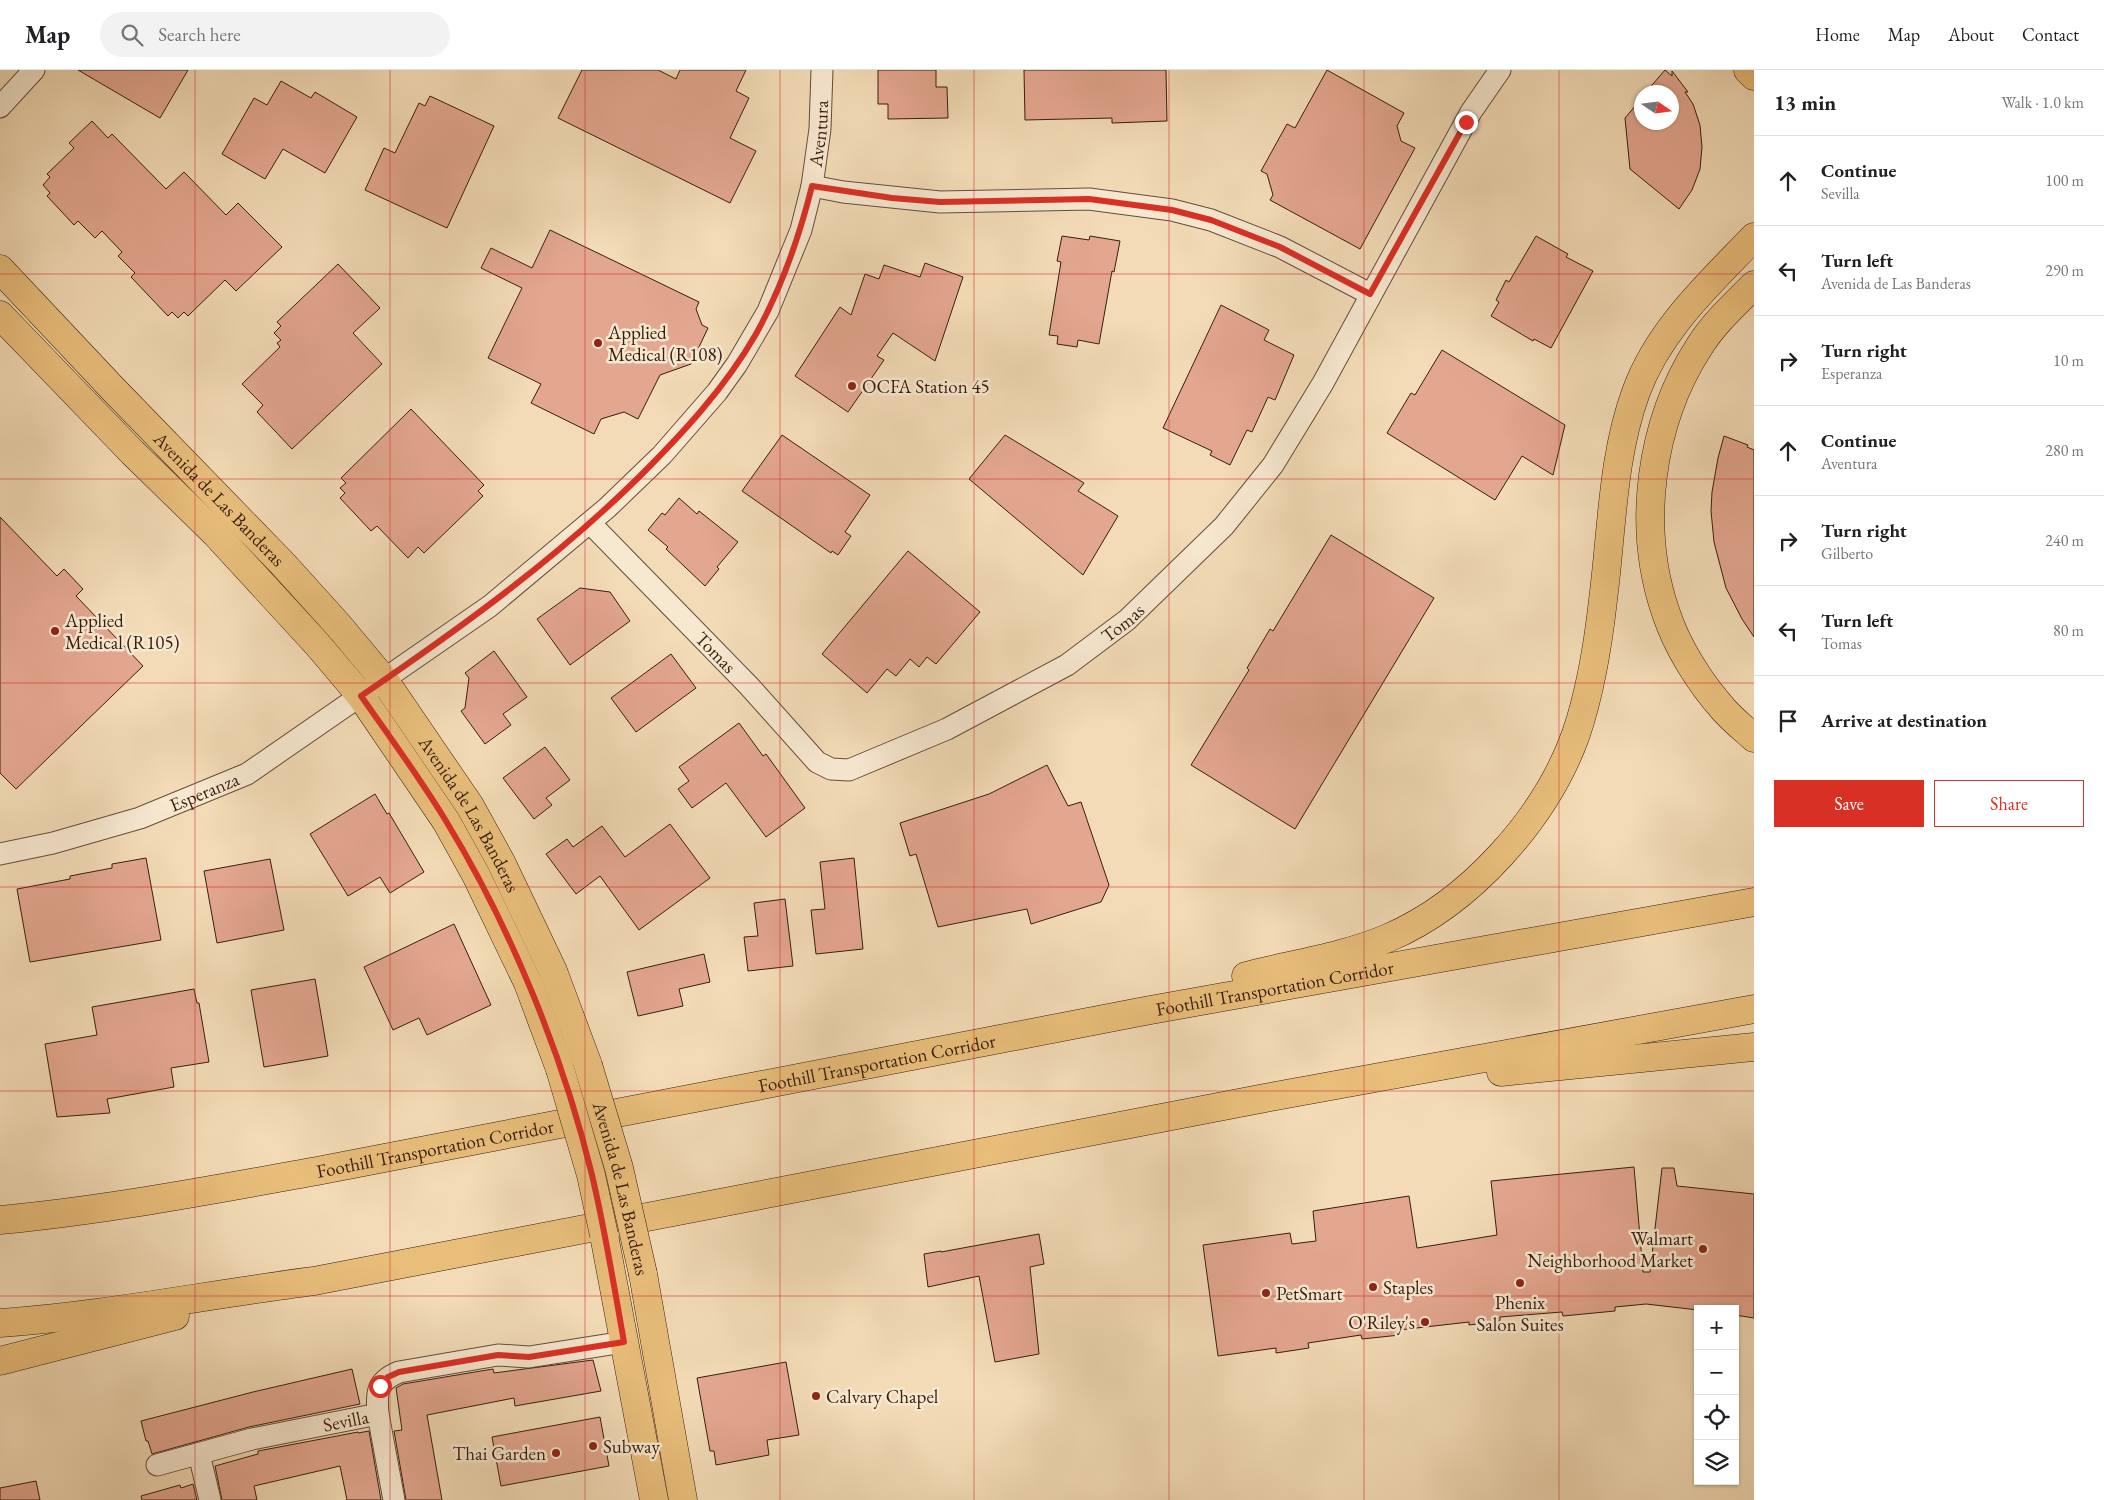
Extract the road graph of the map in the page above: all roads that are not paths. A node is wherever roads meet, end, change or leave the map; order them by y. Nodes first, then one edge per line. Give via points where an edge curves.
1 (34, 70) edge
2 (822, 70) edge
3 (1500, 70) edge
4 (1748, 70) edge
5 (1754, 76) edge
6 (0, 107) edge
7 (812, 186) junction
8 (1754, 237) edge
9 (0, 269) edge
10 (1754, 285) edge
11 (1370, 294) junction
12 (0, 315) edge
13 (591, 524) junction
14 (384, 680) junction
15 (361, 696) junction
16 (1754, 738) edge
17 (0, 854) edge
18 (1754, 902) edge
19 (1754, 1009) edge
20 (1145, 1011) junction
21 (1754, 1047) edge
22 (1265, 1098) junction
23 (0, 1207) edge
24 (48, 1215) junction
25 (0, 1220) edge
26 (314, 1281) junction
27 (649, 1317) junction
28 (0, 1323) edge
29 (622, 1331) junction
30 (0, 1361) edge
31 (378, 1414) junction
32 (199, 1454) junction
33 (157, 1466) dead end
34 (210, 1500) edge
35 (394, 1500) edge
36 (654, 1500) edge
37 (683, 1500) edge

1 - 6 street
2 - 7 street, Aventura via 820,128
3 - 11 street, Tomas via 1471,112
4 - 5 main road
7 - 11 street via 940,202 1089,199 1172,210 1211,220 1280,247
7 - 13 street, Aventura via 801,230 779,286 737,364 690,424
8 - 20 main road via 1673,323 1653,355 1636,392 1618,469 1595,664 1584,707 1561,769 1522,830 1465,889 1412,927 1349,951 1184,991
9 - 14 main road, Avenida de Las Banderas via 276,556
10 - 16 main road via 1699,346 1681,380 1658,450 1650,524 1655,568 1666,613 1679,642 1724,710
11 - 13 street, Tomas via 1323,383 1274,465 1224,526 1127,620 1067,665 1020,691 946,729 849,770 831,770 817,762 749,686
12 - 15 main road, Avenida de Las Banderas via 132,452 216,533
13 - 14 street, Aventura via 493,604
14 - 15 street, Esperanza
14 - 27 main road, Avenida de Las Banderas, bridge via 470,806 501,862 553,971 588,1065 619,1168 643,1274
15 - 17 street, Esperanza via 247,774 140,818
15 - 29 main road, Avenida de Las Banderas, bridge via 446,820 528,983 560,1069 592,1174
18 - 20 main road, Foothill Transportation Corridor
19 - 22 main road
20 - 24 main road, Foothill Transportation Corridor via 317,1171
21 - 22 main road via 1446,1078 1289,1103
22 - 26 main road
23 - 24 main road
24 - 25 main road, Foothill Transportation Corridor
26 - 28 main road
26 - 30 main road
27 - 29 main road
27 - 37 main road, Avenida de Las Banderas
29 - 31 street, Sevilla via 529,1357 498,1355 399,1372 380,1386 376,1397
29 - 36 main road, Avenida de Las Banderas
31 - 32 street, Sevilla via 252,1439
31 - 35 street
32 - 33 street, Sevilla
32 - 34 street

